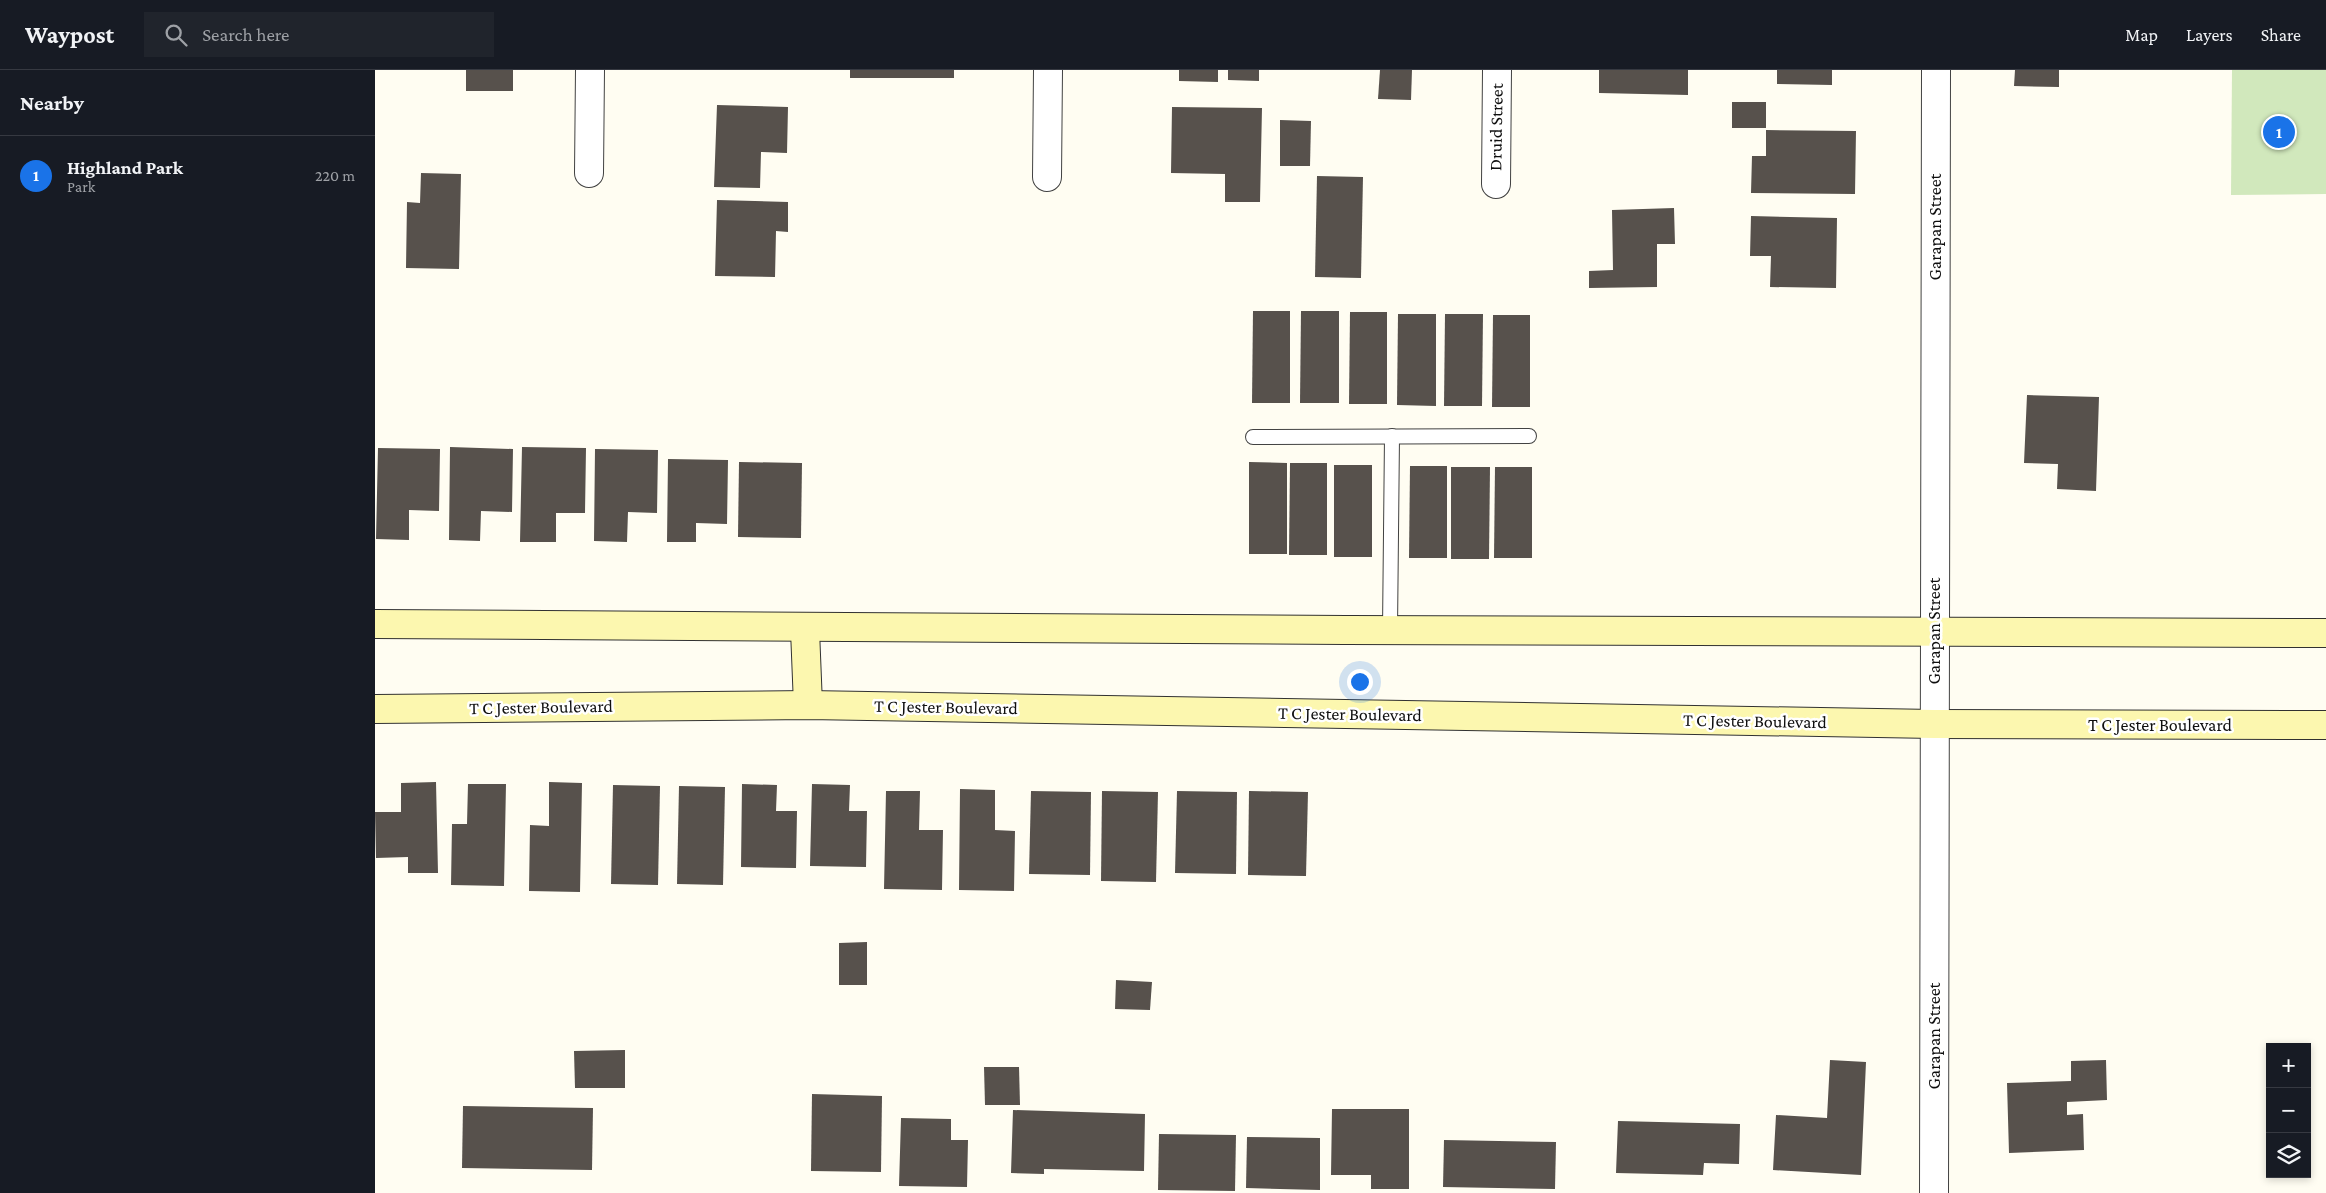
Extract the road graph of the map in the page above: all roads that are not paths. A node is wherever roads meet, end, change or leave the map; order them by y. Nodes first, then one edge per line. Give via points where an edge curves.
1 (590, 70) edge
2 (1048, 70) edge
3 (1497, 70) edge
4 (1936, 70) edge
5 (589, 173) dead end
6 (1047, 177) dead end
7 (1495, 184) dead end
8 (1253, 436) dead end
9 (1392, 436) junction
10 (1529, 436) dead end
11 (375, 624) edge
12 (805, 630) junction
13 (1390, 630) junction
14 (1934, 630) junction
15 (2326, 633) edge
16 (808, 705) junction
17 (375, 709) edge
18 (1934, 724) junction
19 (2326, 725) edge
20 (1933, 1193) edge

1 - 5 street
2 - 6 street
3 - 7 street, Druid Street
4 - 14 street, Garapan Street
8 - 9 lane
9 - 10 lane
9 - 13 lane
11 - 12 main road
12 - 13 main road
12 - 16 main road
13 - 14 main road
14 - 15 main road
14 - 18 street, Garapan Street
16 - 17 main road, T C Jester Boulevard
16 - 18 main road, T C Jester Boulevard
18 - 19 main road, T C Jester Boulevard
18 - 20 street, Garapan Street

